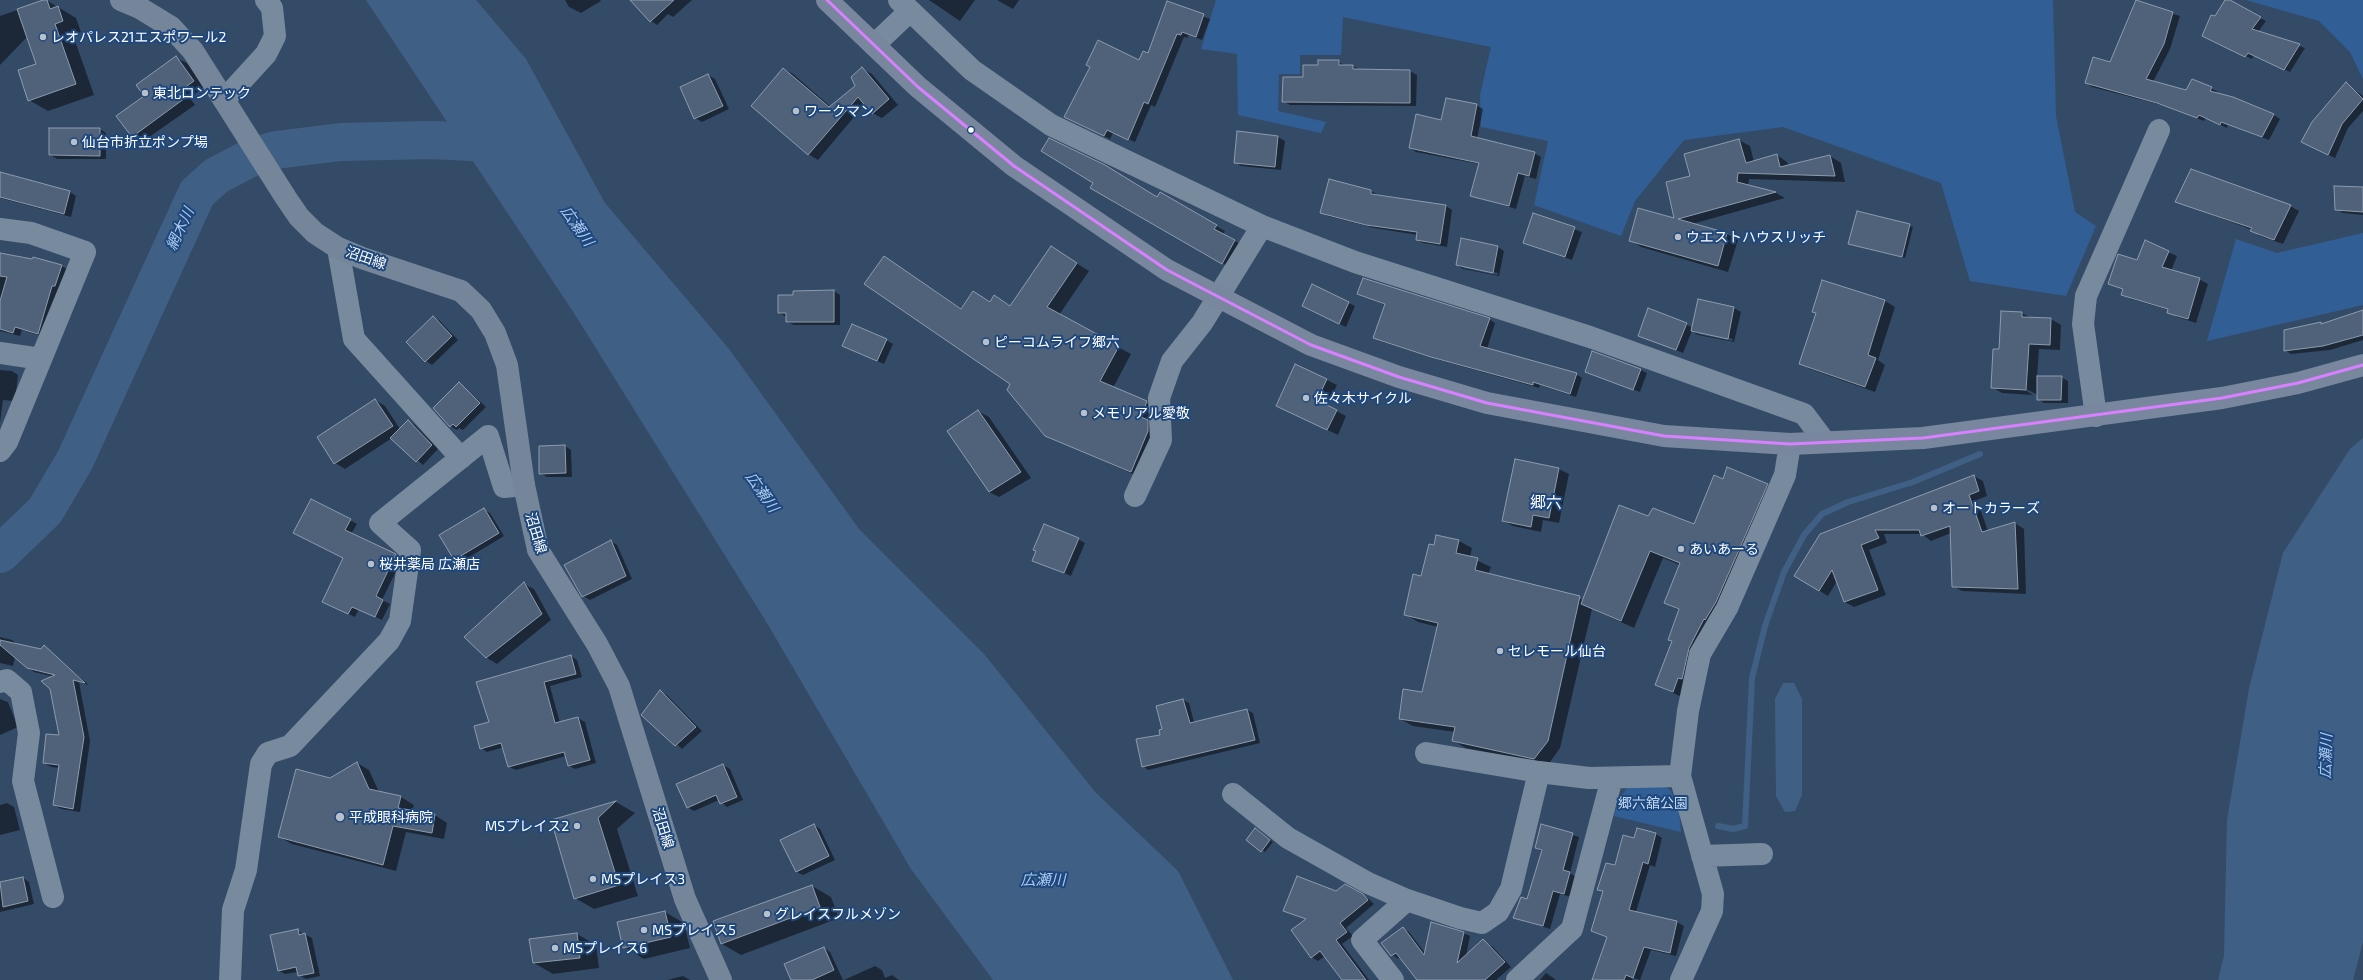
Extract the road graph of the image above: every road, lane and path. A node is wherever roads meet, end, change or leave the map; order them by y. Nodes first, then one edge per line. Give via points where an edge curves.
1 (121, 0) edge
2 (266, 0) edge
3 (827, 0) edge
4 (904, 6) edge
5 (874, 45) junction
6 (224, 100) junction
7 (2159, 130) dead end
8 (1262, 226) junction
9 (0, 229) edge
10 (338, 248) junction
11 (1218, 298) junction
12 (0, 353) edge
13 (42, 359) junction
14 (2363, 365) edge
15 (2096, 416) junction
16 (1825, 442) junction
17 (1790, 444) junction
18 (0, 451) edge
19 (461, 458) junction
20 (524, 484) junction
21 (1135, 496) dead end
22 (0, 682) edge
23 (1426, 753) dead end
24 (1539, 772) junction
25 (1680, 776) junction
26 (1612, 778) junction
27 (1233, 794) dead end
28 (1762, 854) dead end
29 (1702, 856) junction
30 (53, 897) dead end
31 (1407, 900) junction
32 (230, 980) edge
33 (721, 980) edge
34 (1393, 980) edge
35 (1517, 980) edge
36 (1682, 980) edge

1 - 6 street, 沼田線 via 171,27 193,51
2 - 6 street via 272,8 275,36 266,54
3 - 5 main road
4 - 5 street
4 - 8 street via 972,70 1051,125
5 - 11 main road via 918,87 1014,166 1167,270
6 - 10 street, 沼田線 via 299,217 315,233
7 - 15 street via 2086,296 2083,324
8 - 11 street
8 - 16 street via 1355,262 1590,337 1804,414
9 - 13 street via 31,233 85,252
10 - 19 street via 354,339
10 - 20 street, 沼田線 via 461,291 481,310 495,333 507,365
11 - 17 main road via 1311,345 1399,377 1487,403 1664,436
11 - 21 street via 1172,362 1159,398 1160,440
12 - 13 street
13 - 18 street via 7,442
14 - 15 main road via 2298,383 2222,398
15 - 16 main road via 1923,438
16 - 17 main road
17 - 25 street via 1785,475 1727,608 1700,654 1688,711
19 - 20 street via 488,436 504,487
19 - 32 street via 380,523 410,550 400,621 389,641 290,746 268,753 261,764 246,870 233,910
20 - 33 street, 沼田線 via 538,550 597,644 619,686 685,899
22 - 30 street via 7,680 21,692 29,733 23,781
23 - 24 street
24 - 26 street
24 - 31 street via 1511,889 1498,912 1482,923
25 - 26 street
25 - 29 street
26 - 35 street via 1572,929
27 - 31 street via 1288,838 1368,883
28 - 29 street
29 - 36 street via 1713,894 1712,911
31 - 34 street via 1362,940

